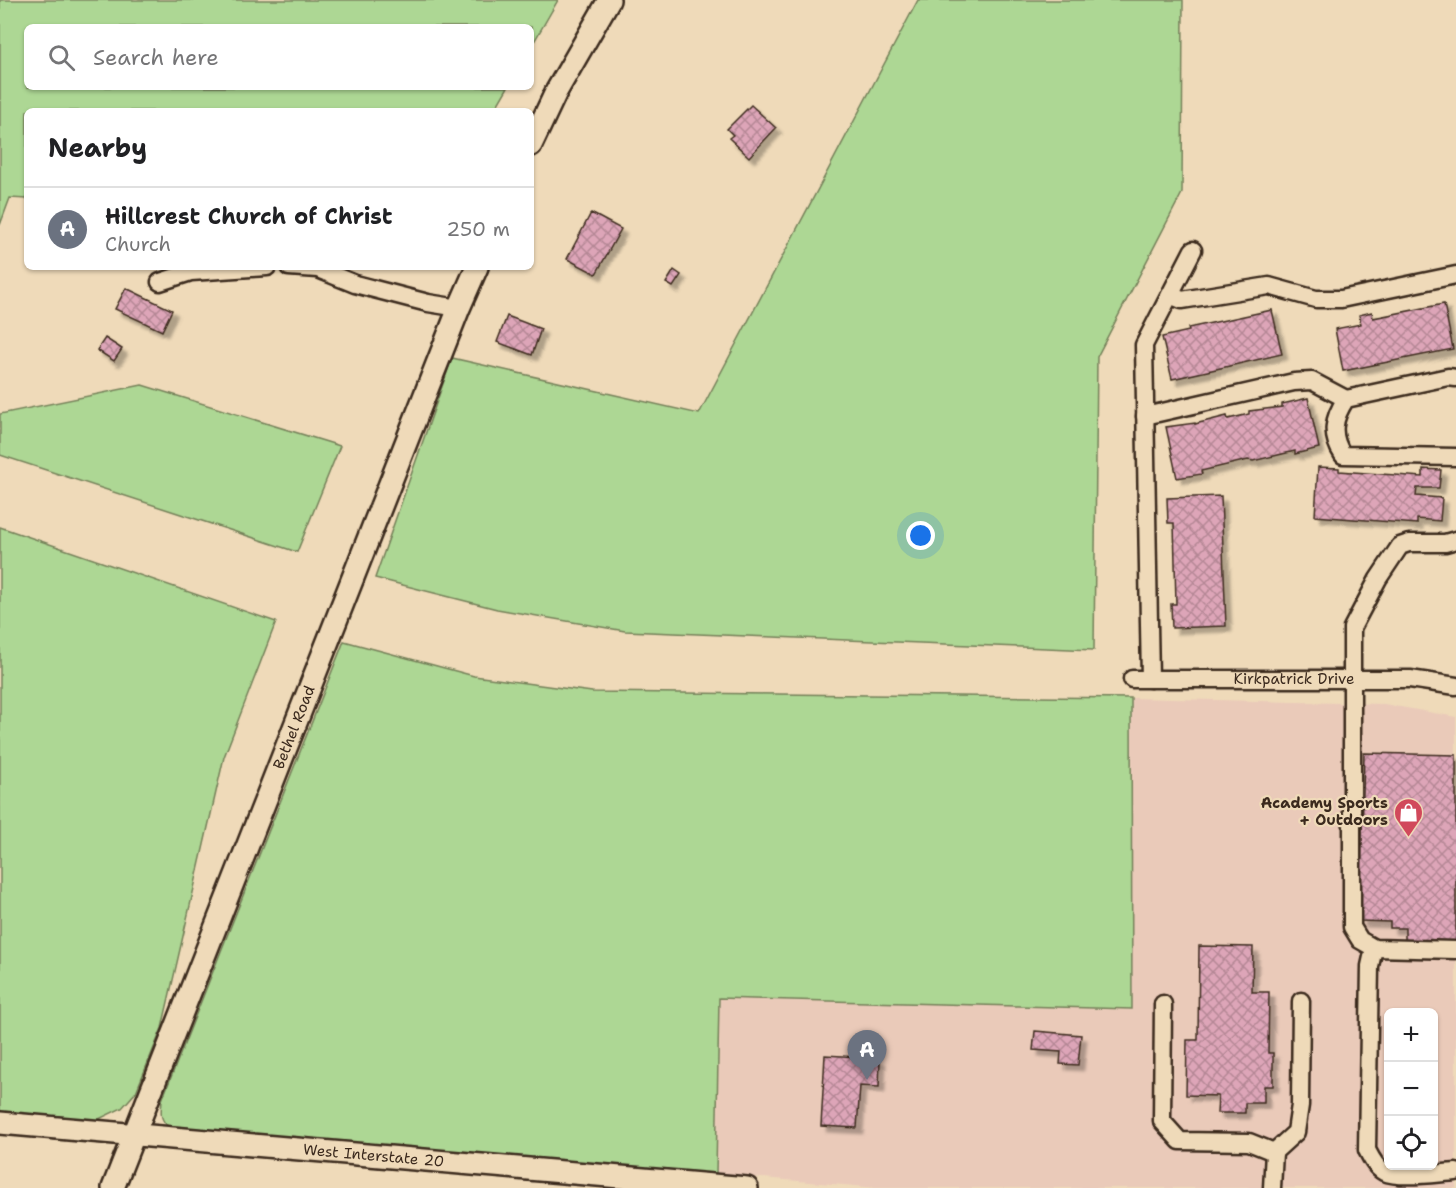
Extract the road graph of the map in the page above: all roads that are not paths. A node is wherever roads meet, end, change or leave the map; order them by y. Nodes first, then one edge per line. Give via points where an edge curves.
1 (609, 0) edge
2 (534, 139) edge
3 (1192, 250) dead end
4 (221, 270) edge
5 (320, 270) edge
6 (476, 270) edge
7 (1456, 275) edge
8 (160, 282) dead end
9 (1170, 295) junction
10 (459, 308) junction
11 (1456, 378) edge
12 (1346, 399) junction
13 (1145, 416) junction
14 (1456, 457) edge
15 (1456, 540) edge
16 (1132, 679) dead end
17 (1150, 679) junction
18 (1351, 679) junction
19 (1456, 686) edge
20 (1374, 948) junction
21 (1456, 950) edge
22 (1301, 1001) dead end
23 (1163, 1004) dead end
24 (0, 1123) edge
25 (133, 1134) junction
26 (1274, 1152) junction
27 (1456, 1172) edge
28 (113, 1188) edge
29 (747, 1188) edge
30 (1272, 1188) edge

1 - 2 main road
3 - 9 street
4 - 8 street via 190,272
5 - 10 street via 355,284
6 - 10 main road, Bethel Road
7 - 9 street via 1341,299 1316,299 1269,286 1182,300
9 - 13 street via 1144,345
10 - 25 main road, Bethel Road
11 - 12 street via 1448,376
12 - 13 street via 1312,381 1294,382
12 - 14 street via 1337,412 1335,430 1342,455
13 - 17 street
15 - 18 street via 1400,546 1352,628
16 - 17 street, Kirkpatrick Drive
17 - 18 street, Kirkpatrick Drive
18 - 19 street, Kirkpatrick Drive via 1410,679
18 - 20 street via 1352,927 1360,940
20 - 21 street
20 - 27 street via 1370,966 1367,1150 1383,1172
22 - 26 street via 1296,1132
23 - 26 street via 1162,1121 1180,1141 1249,1142
24 - 25 main road, West Interstate 20
25 - 28 main road, Bethel Road
25 - 29 main road, West Interstate 20
26 - 30 street

